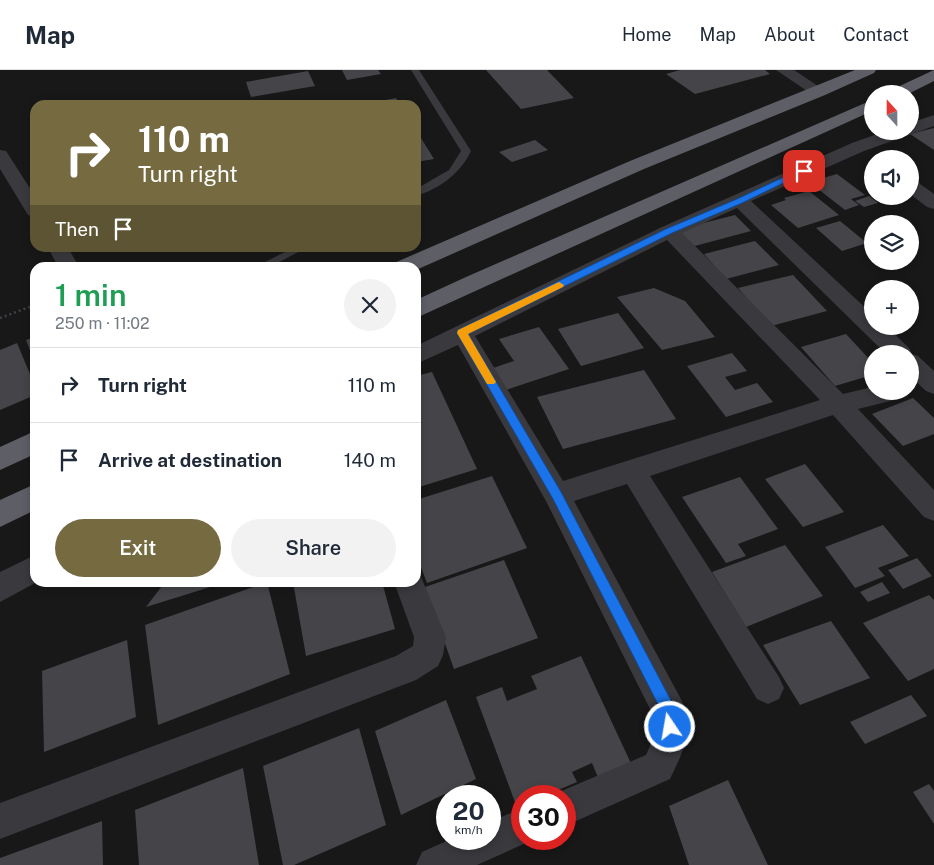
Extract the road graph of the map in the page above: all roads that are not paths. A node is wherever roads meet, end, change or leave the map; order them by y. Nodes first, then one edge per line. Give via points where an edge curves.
1 (416, 70) edge
2 (784, 70) edge
3 (868, 70) edge
4 (934, 75) edge
5 (913, 85) edge
6 (819, 92) junction
7 (864, 109) edge
8 (934, 120) edge
9 (919, 126) edge
10 (887, 140) edge
11 (871, 150) edge
12 (864, 154) edge
13 (0, 155) edge
14 (421, 191) edge
15 (919, 192) edge
16 (740, 201) junction
17 (30, 203) edge
18 (934, 203) edge
19 (669, 231) junction
20 (292, 252) edge
21 (271, 262) edge
22 (416, 262) edge
23 (421, 308) edge
24 (462, 333) junction
25 (892, 345) edge
26 (421, 354) edge
27 (919, 374) edge
28 (928, 385) edge
29 (864, 398) edge
30 (838, 404) junction
31 (30, 444) edge
32 (0, 459) edge
33 (633, 471) junction
34 (557, 495) junction
35 (30, 499) edge
36 (934, 509) edge
37 (0, 514) edge
38 (30, 571) edge
39 (412, 587) edge
40 (0, 588) edge
41 (768, 688) dead end
42 (576, 803) edge
43 (0, 822) edge
44 (511, 831) edge
45 (435, 865) edge

1 - 14 lane via 466,151 463,162 440,182
2 - 6 street
3 - 6 highway
4 - 5 highway
6 - 22 highway via 636,164
7 - 23 highway
8 - 9 street
10 - 11 street
12 - 16 street
13 - 17 street
15 - 18 street
16 - 19 street
16 - 25 street
19 - 24 street
19 - 30 street
20 - 21 lane
24 - 26 street
24 - 34 street
27 - 28 street
29 - 30 street
30 - 33 street
30 - 36 street
31 - 32 highway
33 - 34 street
33 - 41 street
34 - 42 street via 670,714 670,741 658,767
35 - 37 highway
38 - 40 street
39 - 43 street via 430,638 427,655 405,668
44 - 45 street

